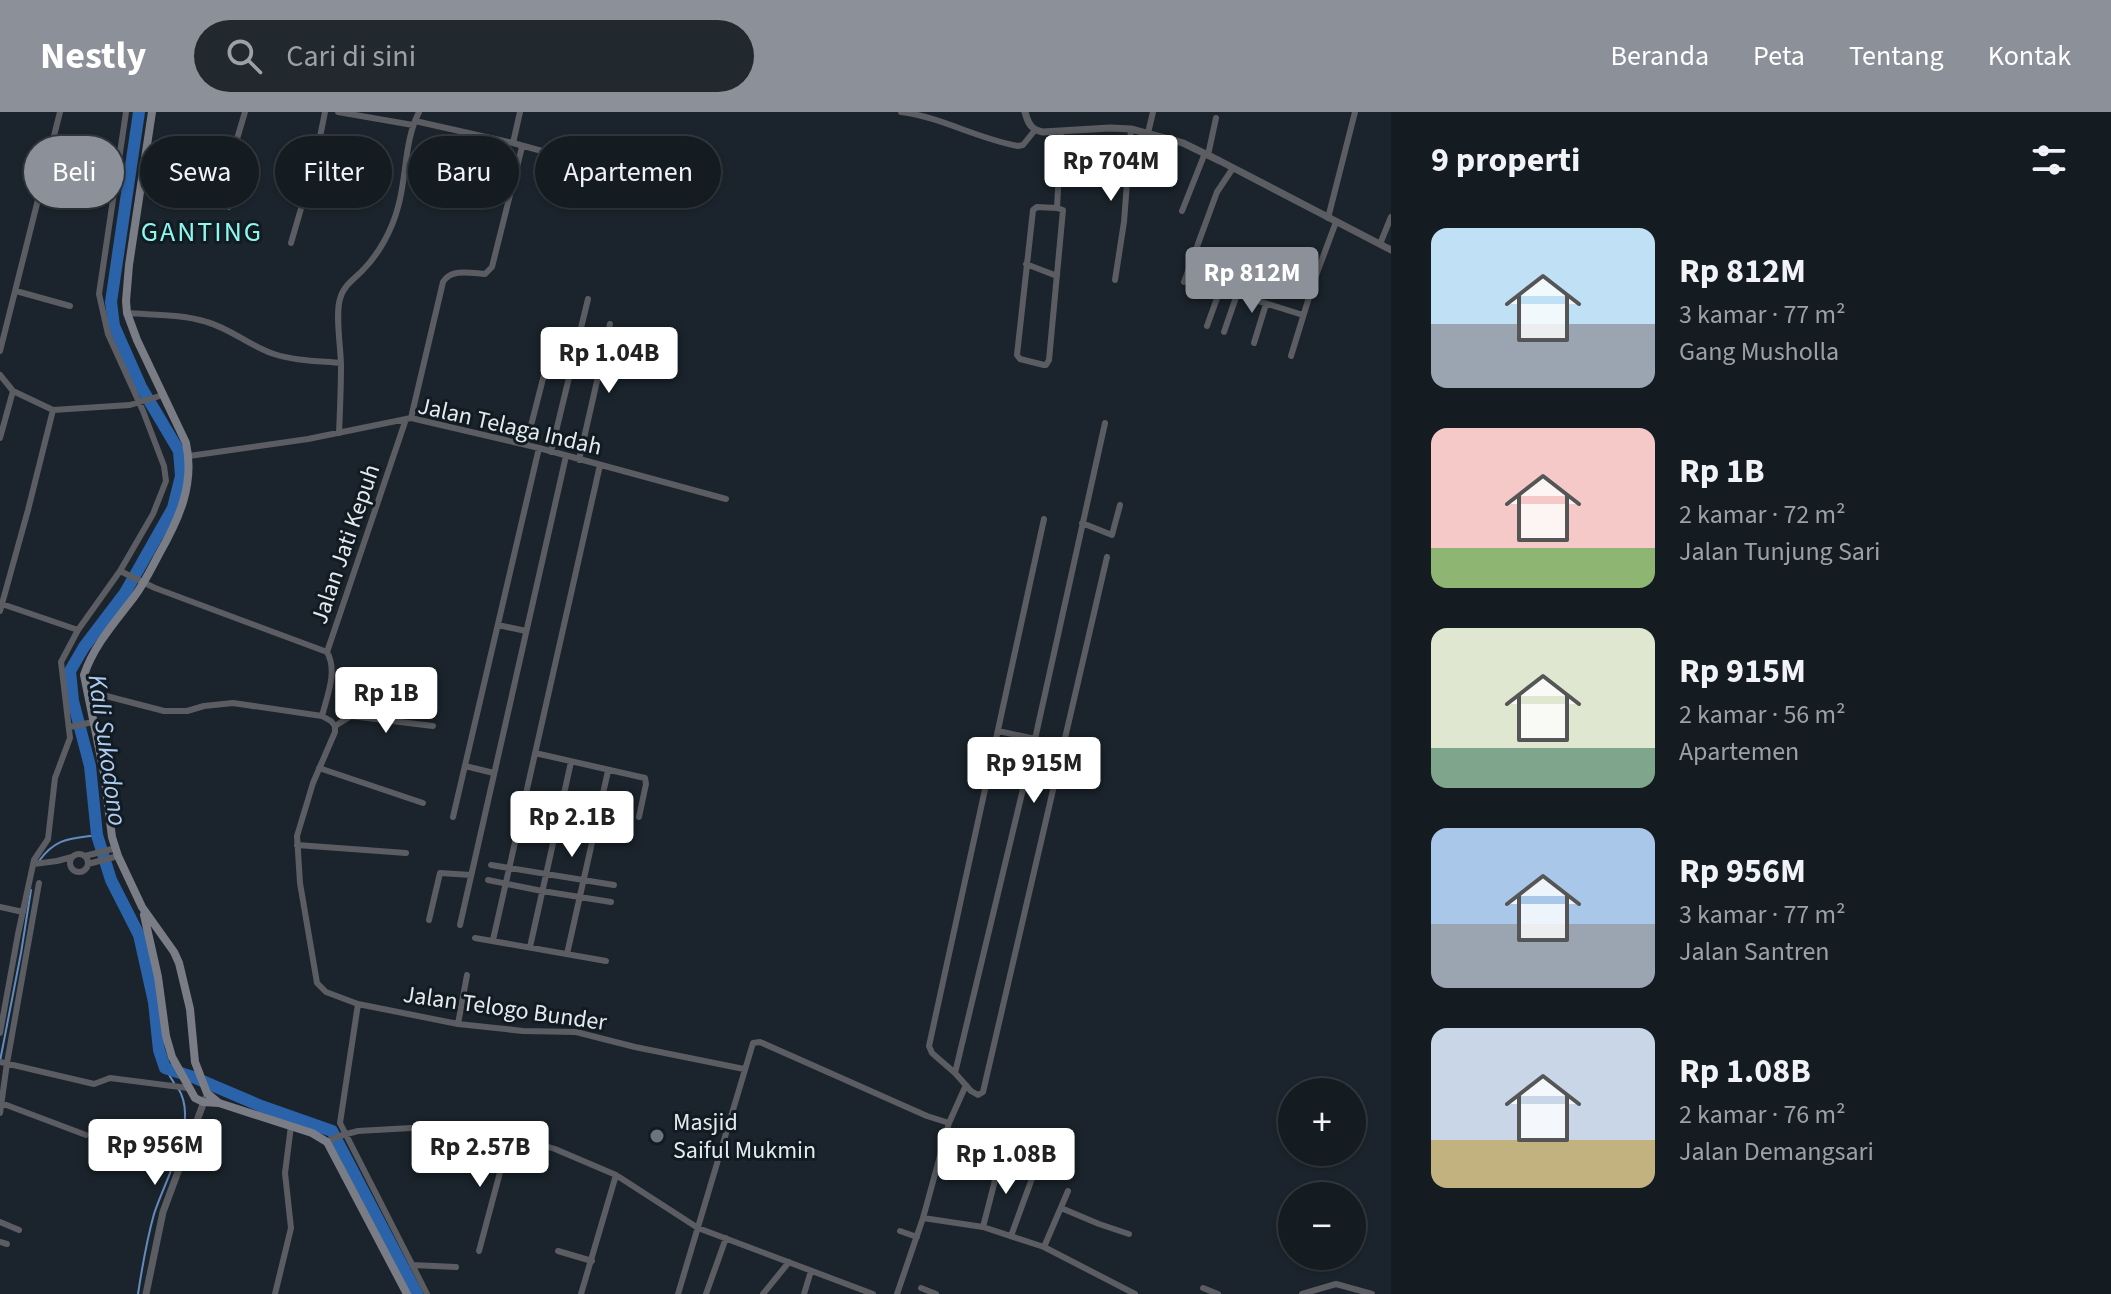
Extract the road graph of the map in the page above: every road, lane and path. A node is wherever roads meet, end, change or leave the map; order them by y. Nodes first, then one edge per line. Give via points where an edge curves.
1 (60, 112) edge
2 (126, 112) edge
3 (152, 112) edge
4 (245, 112) edge
5 (325, 112) edge
6 (338, 112) edge
7 (419, 112) edge
8 (520, 112) edge
9 (901, 112) edge
10 (1025, 112) edge
11 (1153, 112) edge
12 (1355, 112) edge
13 (1216, 118) dead end
14 (414, 123) junction
15 (1131, 129) junction
16 (1035, 130) junction
17 (1061, 131) junction
18 (1148, 133) junction
19 (238, 136) edge
20 (478, 136) edge
21 (515, 136) edge
22 (519, 146) edge
23 (522, 147) junction
24 (535, 150) edge
25 (1206, 154) junction
26 (1233, 168) junction
27 (1057, 208) junction
28 (1182, 211) dead end
29 (1391, 217) edge
30 (1332, 220) junction
31 (291, 243) dead end
32 (1380, 244) junction
33 (1391, 250) edge
34 (1234, 251) dead end
35 (1026, 264) junction
36 (1244, 274) dead end
37 (1057, 276) junction
38 (1115, 280) dead end
39 (1184, 282) dead end
40 (1210, 286) dead end
41 (1220, 290) junction
42 (16, 291) junction
43 (1237, 295) junction
44 (588, 299) dead end
45 (1266, 304) junction
46 (70, 306) dead end
47 (127, 313) junction
48 (1303, 315) junction
49 (610, 324) dead end
50 (1207, 326) dead end
51 (1224, 332) dead end
52 (1254, 343) dead end
53 (0, 351) edge
54 (1291, 356) dead end
55 (341, 363) junction
56 (546, 367) dead end
57 (0, 375) edge
58 (13, 391) junction
59 (161, 396) junction
60 (140, 403) junction
61 (53, 410) junction
62 (409, 418) junction
63 (1105, 423) dead end
64 (339, 433) junction
65 (0, 438) edge
66 (527, 443) junction
67 (539, 448) junction
68 (551, 452) junction
69 (189, 456) junction
70 (566, 456) junction
71 (579, 460) junction
72 (600, 465) junction
73 (726, 499) dead end
74 (1120, 505) dead end
75 (1044, 519) dead end
76 (1082, 526) junction
77 (1107, 557) dead end
78 (122, 572) junction
79 (142, 582) junction
80 (1, 607) edge
81 (498, 625) junction
82 (78, 630) junction
83 (526, 631) junction
84 (327, 652) junction
85 (87, 691) junction
86 (322, 716) junction
87 (92, 722) junction
88 (335, 726) junction
89 (433, 726) dead end
90 (72, 727) junction
91 (998, 731) junction
92 (1035, 739) junction
93 (1064, 745) junction
94 (535, 753) junction
95 (571, 762) junction
96 (465, 766) junction
97 (319, 768) junction
98 (608, 771) junction
99 (494, 773) junction
100 (423, 803) dead end
101 (453, 817) dead end
102 (639, 817) dead end
103 (297, 845) junction
104 (115, 853) junction
105 (406, 853) dead end
106 (85, 856) junction
107 (72, 857) junction
108 (57, 861) junction
109 (35, 864) junction
110 (88, 864) junction
111 (491, 865) dead end
112 (71, 868) junction
113 (510, 868) junction
114 (546, 874) junction
115 (471, 875) junction
116 (583, 879) junction
117 (488, 880) dead end
118 (506, 884) junction
119 (614, 885) dead end
120 (34, 888) junction
121 (542, 891) junction
122 (579, 897) junction
123 (611, 902) dead end
124 (0, 907) edge
125 (142, 907) junction
126 (23, 912) junction
127 (429, 920) dead end
128 (460, 925) dead end
129 (164, 938) junction
130 (475, 938) dead end
131 (493, 940) junction
132 (151, 941) junction
133 (530, 947) junction
134 (567, 954) junction
135 (606, 961) dead end
136 (467, 975) dead end
137 (358, 1004) junction
138 (458, 1024) junction
139 (0, 1033) edge
140 (4, 1063) edge
141 (196, 1064) junction
142 (178, 1068) junction
143 (744, 1069) junction
144 (955, 1073) junction
145 (966, 1085) junction
146 (182, 1086) junction
147 (204, 1094) junction
148 (1, 1103) edge
149 (0, 1113) edge
150 (949, 1123) junction
151 (291, 1126) junction
152 (86, 1135) dead end
153 (348, 1135) junction
154 (510, 1135) junction
155 (329, 1141) junction
156 (1001, 1157) dead end
157 (155, 1161) dead end
158 (1038, 1162) dead end
159 (174, 1168) junction
160 (616, 1175) junction
161 (1068, 1191) dead end
162 (1061, 1208) junction
163 (923, 1218) junction
164 (0, 1222) edge
165 (983, 1227) junction
166 (698, 1228) junction
167 (19, 1230) dead end
168 (900, 1231) dead end
169 (1129, 1234) dead end
170 (1011, 1236) junction
171 (917, 1237) junction
172 (726, 1238) junction
173 (1044, 1247) junction
174 (479, 1251) dead end
175 (558, 1251) dead end
176 (592, 1261) junction
177 (789, 1262) junction
178 (412, 1265) junction
179 (456, 1267) dead end
180 (811, 1271) junction
181 (921, 1288) dead end
182 (1203, 1288) dead end
183 (1117, 1290) edge
184 (146, 1294) edge
185 (275, 1294) edge
186 (407, 1294) edge
187 (426, 1294) edge
188 (581, 1294) edge
189 (678, 1294) edge
190 (706, 1294) edge
191 (763, 1294) edge
192 (804, 1294) edge
193 (873, 1294) edge
194 (897, 1294) edge
195 (936, 1294) edge
196 (1135, 1294) edge
197 (1218, 1294) edge
198 (1302, 1294) edge
199 (1372, 1294) edge

1 - 42 street
2 - 60 street via 99,294 108,334
3 - 47 main road
4 - 19 street
5 - 31 street
6 - 14 street
7 - 14 street
8 - 21 street
9 - 16 street via 1018,146
10 - 16 street
11 - 18 street
12 - 30 street
13 - 25 street
14 - 20 street
14 - 55 street via 392,224 340,298
15 - 17 street
15 - 18 street
15 - 38 street
16 - 17 street
17 - 27 street
18 - 25 street
22 - 23 street
23 - 24 street
23 - 62 street, Jalan Jati Kepuh via 492,267 485,274 452,273 444,279
25 - 26 street
25 - 28 street
26 - 30 street
26 - 39 street via 1217,192
27 - 35 street via 1034,208
27 - 37 street via 1063,210
29 - 32 street
30 - 32 street
30 - 48 street
32 - 33 street
34 - 41 street
35 - 37 street
35 - 37 street via 1020,359 1048,363
36 - 43 street
40 - 41 street
41 - 43 street
41 - 50 street
42 - 46 street
42 - 53 street
43 - 45 street
43 - 51 street
44 - 68 street
45 - 48 street
45 - 52 street
47 - 55 street via 204,321 272,353
47 - 59 main road
48 - 54 street
49 - 71 street
55 - 64 street
56 - 66 street
57 - 58 street
58 - 61 street
58 - 65 street
59 - 60 street
59 - 69 main road
60 - 61 street
60 - 78 street via 166,481
61 - 80 street
62 - 64 street, Jalan Telaga Indah
62 - 66 street, Jalan Telaga Indah
62 - 84 street, Jalan Jati Kepuh
63 - 76 street
64 - 69 street, Jalan Telaga Indah
66 - 67 street, Jalan Telaga Indah
67 - 68 street, Jalan Telaga Indah
67 - 81 street
68 - 70 street, Jalan Telaga Indah
69 - 79 main road via 183,507
70 - 71 street, Jalan Telaga Indah
70 - 83 street
71 - 72 street, Jalan Telaga Indah
72 - 73 street, Jalan Telaga Indah
72 - 94 street
74 - 76 street via 1112,535
75 - 91 street
76 - 92 street
77 - 93 street
78 - 79 street, Jalan Jati Kepuh
78 - 82 street
79 - 84 street, Jalan Jati Kepuh
79 - 85 main road via 89,661 84,675
80 - 82 street
81 - 83 street
81 - 96 street
82 - 90 street via 61,662
83 - 99 street
84 - 86 street via 332,677
85 - 86 street via 164,711 233,703
85 - 87 main road
86 - 88 street
87 - 90 street
87 - 104 main road
88 - 89 street via 351,716
88 - 97 street, Jalan Telogo Bunder
90 - 109 street via 55,778 48,839
91 - 92 street
91 - 144 street via 929,1046
92 - 93 street
92 - 144 street
93 - 145 street via 983,1092 978,1095
94 - 95 street
94 - 113 street
95 - 98 street
95 - 114 street
96 - 99 street
96 - 101 street
97 - 100 street
97 - 103 street, Jalan Telogo Bunder
98 - 102 street via 646,779
98 - 116 street
99 - 115 street
103 - 105 street
103 - 137 street, Jalan Telogo Bunder via 317,983
104 - 106 street
104 - 110 street
104 - 125 main road
106 - 107 street
106 - 110 street
107 - 108 street
107 - 112 street
108 - 109 street
108 - 112 street
109 - 120 street
110 - 112 street via 81,872
111 - 113 street
113 - 114 street
113 - 118 street
114 - 116 street
114 - 121 street
115 - 127 street via 440,873
115 - 128 street
116 - 119 street
116 - 122 street
117 - 118 street
118 - 121 street
118 - 131 street
120 - 126 street
120 - 140 street
121 - 122 street
121 - 133 street
122 - 123 street
122 - 134 street
124 - 126 street
125 - 129 main road
125 - 132 main road
126 - 139 street
129 - 132 main road
129 - 141 main road via 184,981
130 - 131 street
131 - 133 street
132 - 142 main road via 166,1036
133 - 134 street
134 - 135 street
136 - 138 street
137 - 138 street, Jalan Telogo Bunder
137 - 153 street via 340,1123
138 - 143 street, Jalan Telogo Bunder via 576,1032
140 - 146 street via 94,1084 110,1078
140 - 148 street
141 - 142 main road
141 - 147 main road
142 - 146 main road
143 - 150 street via 751,1046 760,1042
143 - 166 street
144 - 145 street
145 - 150 street
146 - 147 main road via 195,1098
147 - 151 main road
147 - 159 street
148 - 149 street
148 - 152 street
150 - 163 street
151 - 155 main road
151 - 185 street via 285,1173 291,1228
153 - 154 street via 429,1127
153 - 155 street
153 - 178 street
154 - 160 street
154 - 174 street
155 - 186 main road
156 - 165 street
157 - 159 street
158 - 170 street
159 - 184 street
160 - 166 street
160 - 176 street
161 - 162 street
162 - 169 street
162 - 173 street
163 - 165 street
163 - 171 street
164 - 167 street
165 - 170 street
166 - 172 street
166 - 189 street
168 - 171 street
170 - 173 street
171 - 194 street
172 - 177 street
172 - 190 street
173 - 183 street
175 - 176 street
176 - 188 street
177 - 180 street
177 - 191 street
178 - 179 street
178 - 187 street
180 - 192 street
180 - 193 street
181 - 195 street
182 - 197 street
183 - 196 street
198 - 199 street via 1336,1284

